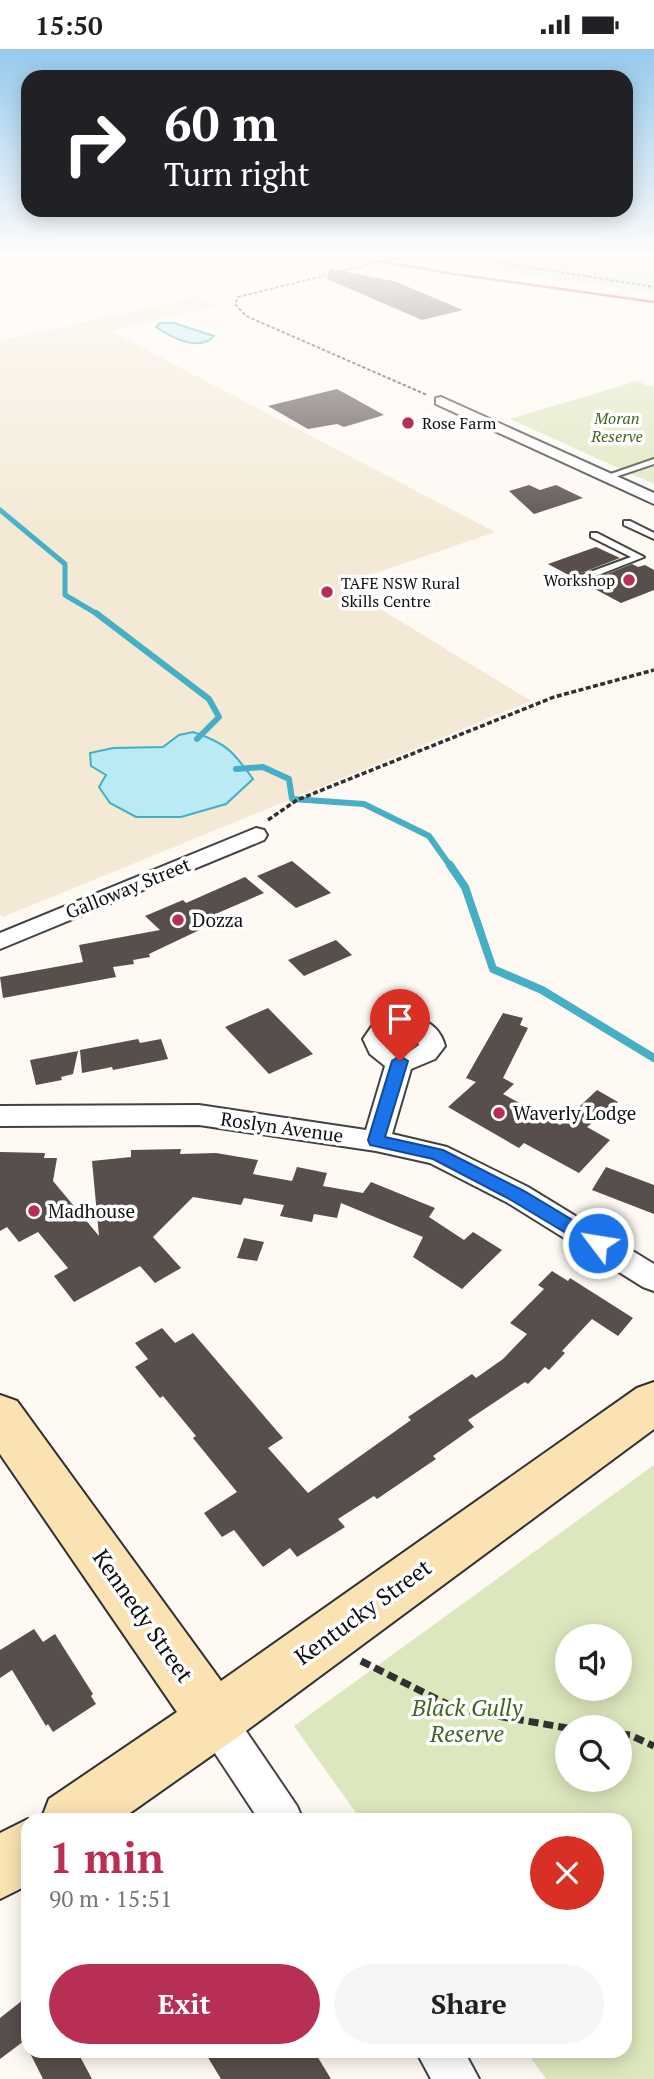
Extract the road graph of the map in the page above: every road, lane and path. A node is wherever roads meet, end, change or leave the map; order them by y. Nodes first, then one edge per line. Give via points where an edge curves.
1 (321, 349) edge
2 (441, 401) joint
3 (654, 461) edge
4 (606, 477) junction
5 (654, 499) edge
6 (628, 523) dead end
7 (594, 535) dead end
8 (654, 536) edge
9 (585, 577) dead end
10 (654, 670) edge
11 (256, 835) joint
12 (0, 941) edge
13 (400, 1061) dead end
14 (0, 1117) edge
15 (376, 1140) junction
16 (654, 1279) edge
17 (654, 1402) edge
18 (0, 1415) edge
19 (358, 1658) dead end
20 (215, 1719) junction
21 (555, 1726) edge
22 (632, 1736) edge
23 (654, 1746) edge
24 (80, 1813) edge
25 (278, 1813) edge
26 (21, 1854) edge
27 (0, 1869) edge
28 (443, 2058) edge
29 (457, 2079) edge

1 - 2 path
2 - 4 street
3 - 4 lane
4 - 5 street
6 - 8 lane
7 - 9 lane via 639,557
10 - 11 path via 554,697 297,800 262,824
11 - 12 street, Galloway Street
13 - 15 street
14 - 15 street, Roslyn Avenue via 199,1115
15 - 16 street, Roslyn Avenue via 437,1154 476,1172
17 - 20 street, Kentucky Street
18 - 20 street, Kennedy Street
19 - 21 path via 457,1709
20 - 24 street, Kentucky Street
20 - 25 street, Kennedy Street
22 - 23 path
26 - 27 street
28 - 29 street

